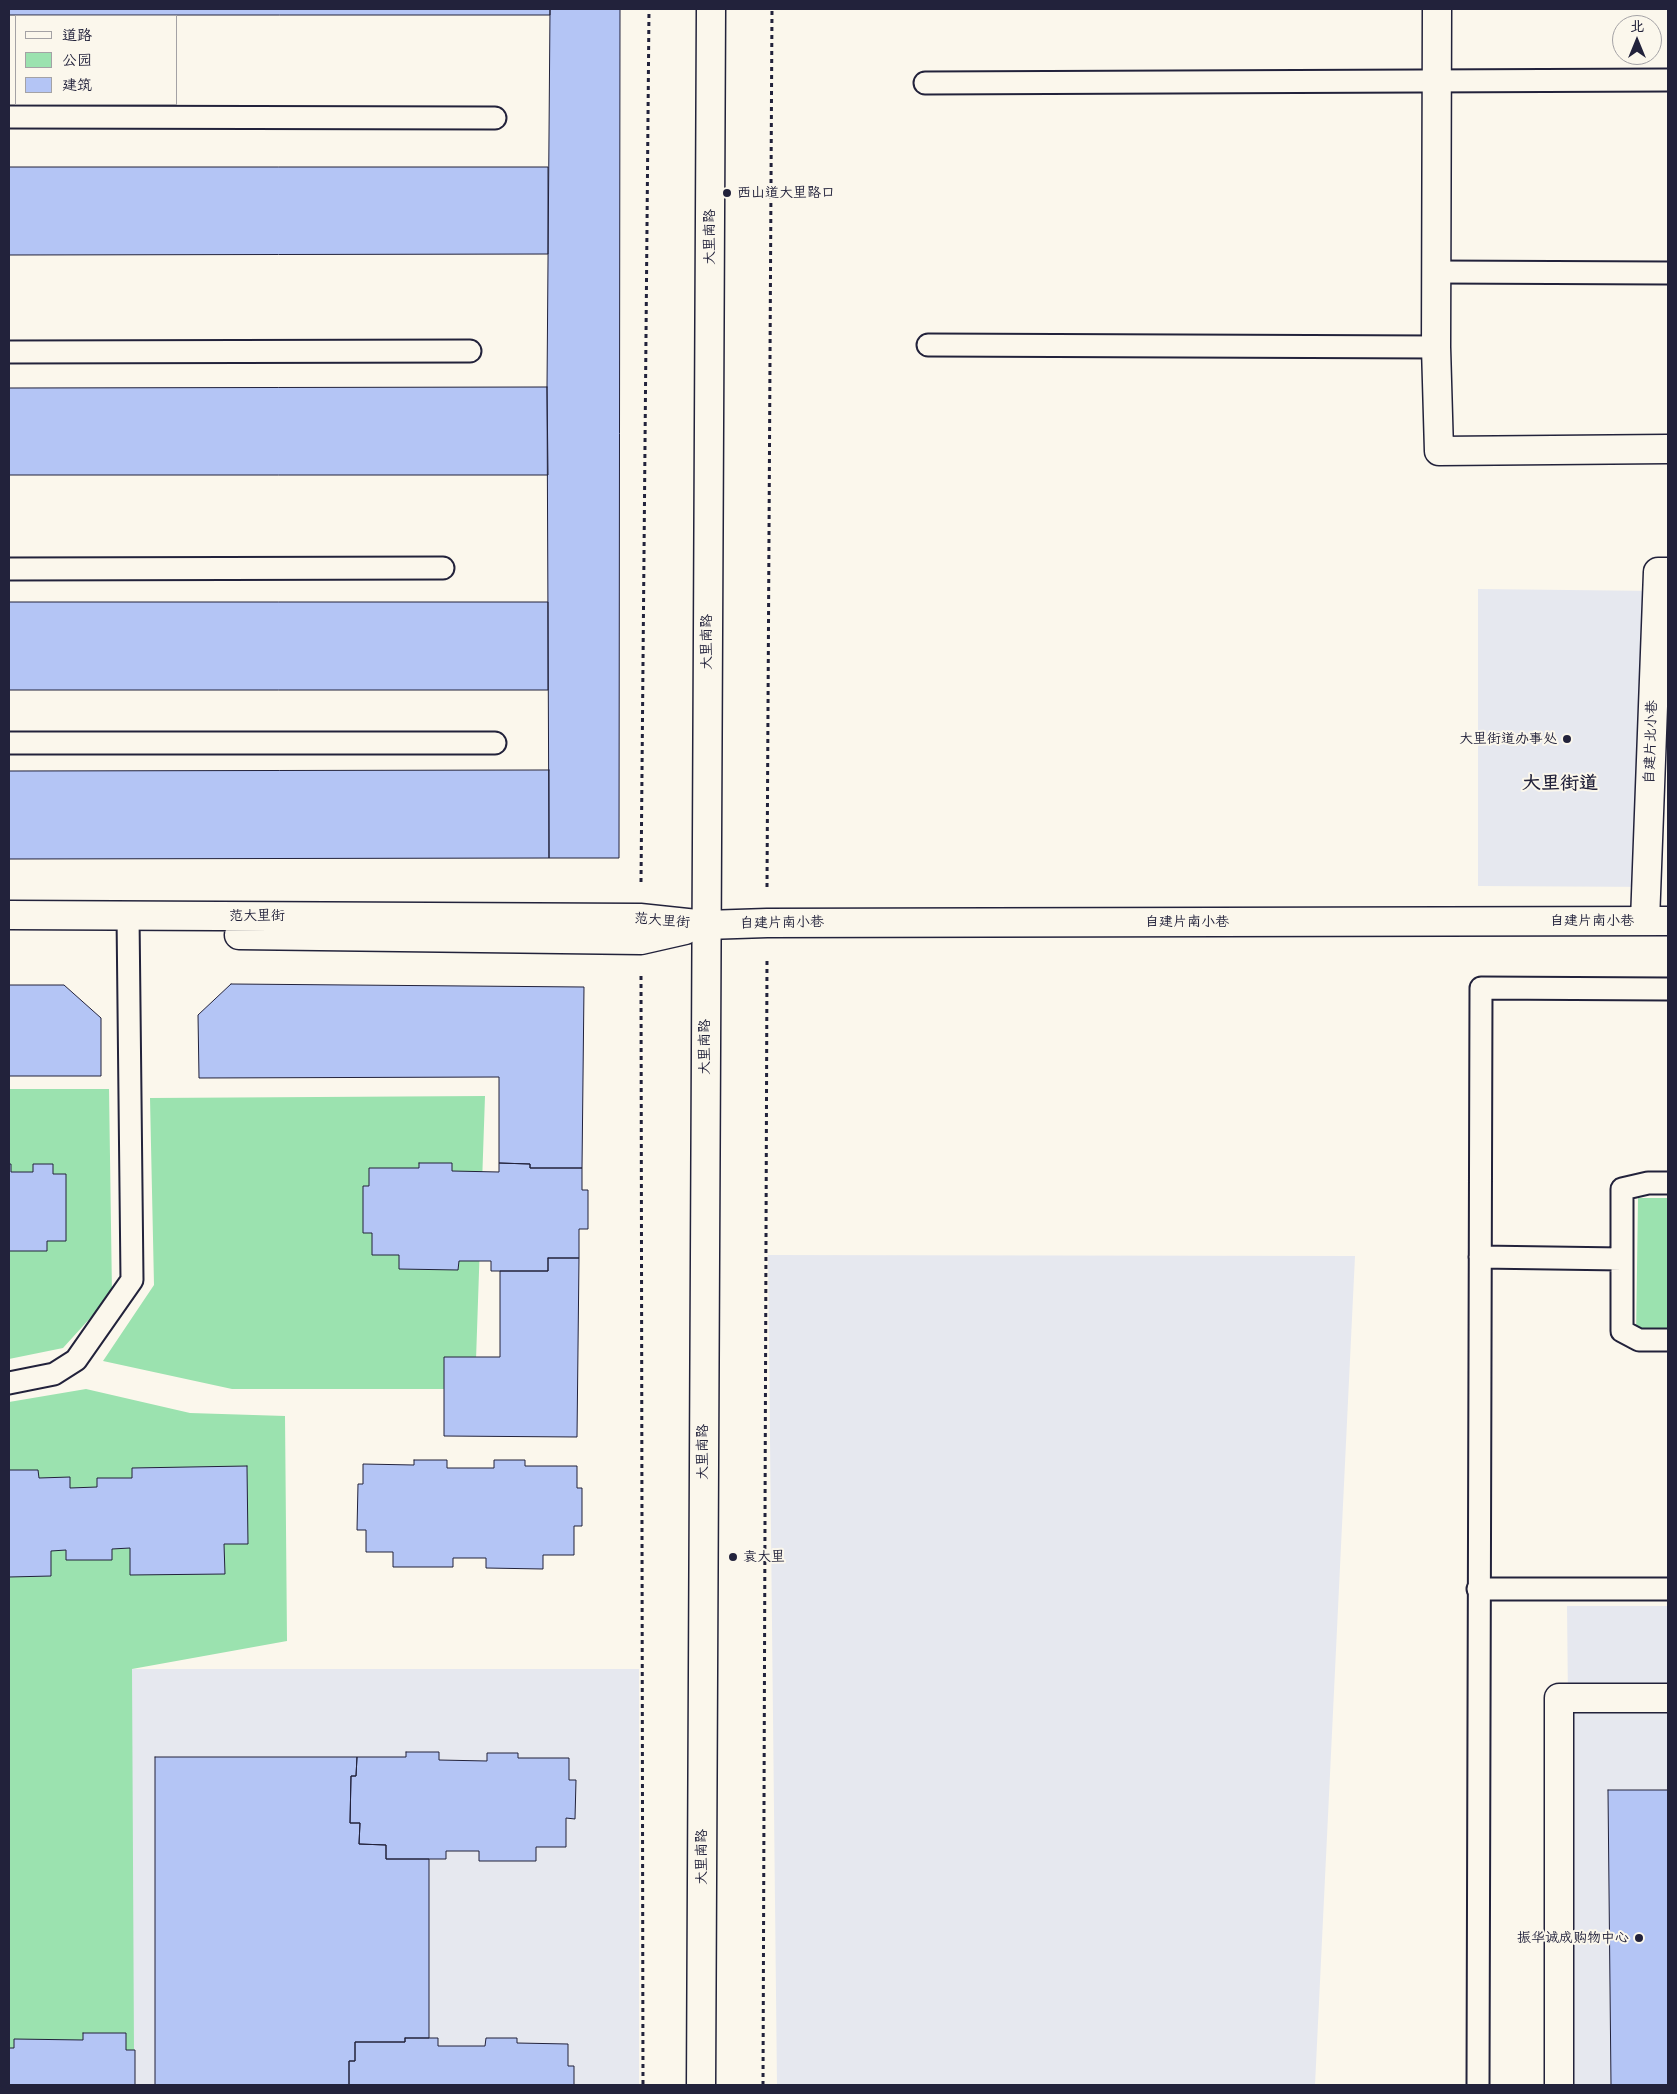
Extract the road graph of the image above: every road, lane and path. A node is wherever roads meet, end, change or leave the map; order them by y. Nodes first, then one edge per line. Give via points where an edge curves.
1 (649, 9) edge
2 (711, 9) edge
3 (772, 9) edge
4 (1437, 9) edge
5 (1668, 80) edge
6 (1437, 82) junction
7 (925, 83) dead end
8 (9, 117) edge
9 (495, 118) dead end
10 (1437, 272) junction
11 (1668, 273) edge
12 (928, 345) dead end
13 (1436, 347) junction
14 (470, 351) dead end
15 (9, 352) edge
16 (1668, 449) edge
17 (443, 568) dead end
18 (9, 569) edge
19 (1668, 572) edge
20 (9, 743) edge
21 (495, 743) dead end
22 (9, 915) edge
23 (1656, 921) edge
24 (767, 923) junction
25 (128, 924) junction
26 (706, 925) junction
27 (641, 929) junction
28 (9, 934) edge
29 (1668, 988) edge
30 (1668, 1183) edge
31 (1480, 1257) junction
32 (1622, 1259) junction
33 (1668, 1340) edge
34 (9, 1382) edge
35 (1478, 1589) junction
36 (1668, 1589) edge
37 (1668, 1698) edge
38 (643, 2085) edge
39 (701, 2085) edge
40 (763, 2085) edge
41 (1478, 2085) edge
42 (1559, 2085) edge

1 - 27 path
2 - 26 street, 大里南路
3 - 24 path
4 - 6 street
5 - 6 lane
6 - 7 lane
6 - 10 street
8 - 9 lane
10 - 11 lane
10 - 13 street
12 - 13 lane
13 - 16 street via 1440,451
14 - 15 lane
17 - 18 lane
19 - 23 street, 自建片北小巷 via 1658,572
20 - 21 lane
22 - 25 street, 范大里街
23 - 24 street, 自建片南小巷
24 - 26 street, 自建片南小巷
24 - 40 path
25 - 27 street, 范大里街
25 - 28 street, 范大里街
25 - 34 lane via 132,1280 76,1360 54,1374
26 - 27 street, 范大里街
26 - 39 street, 大里南路
27 - 38 path
29 - 31 lane via 1481,988
30 - 32 lane via 1648,1183 1622,1189
31 - 32 lane
31 - 35 lane
32 - 33 lane via 1622,1331 1639,1340
35 - 36 lane
35 - 41 lane
37 - 42 street via 1559,1698

